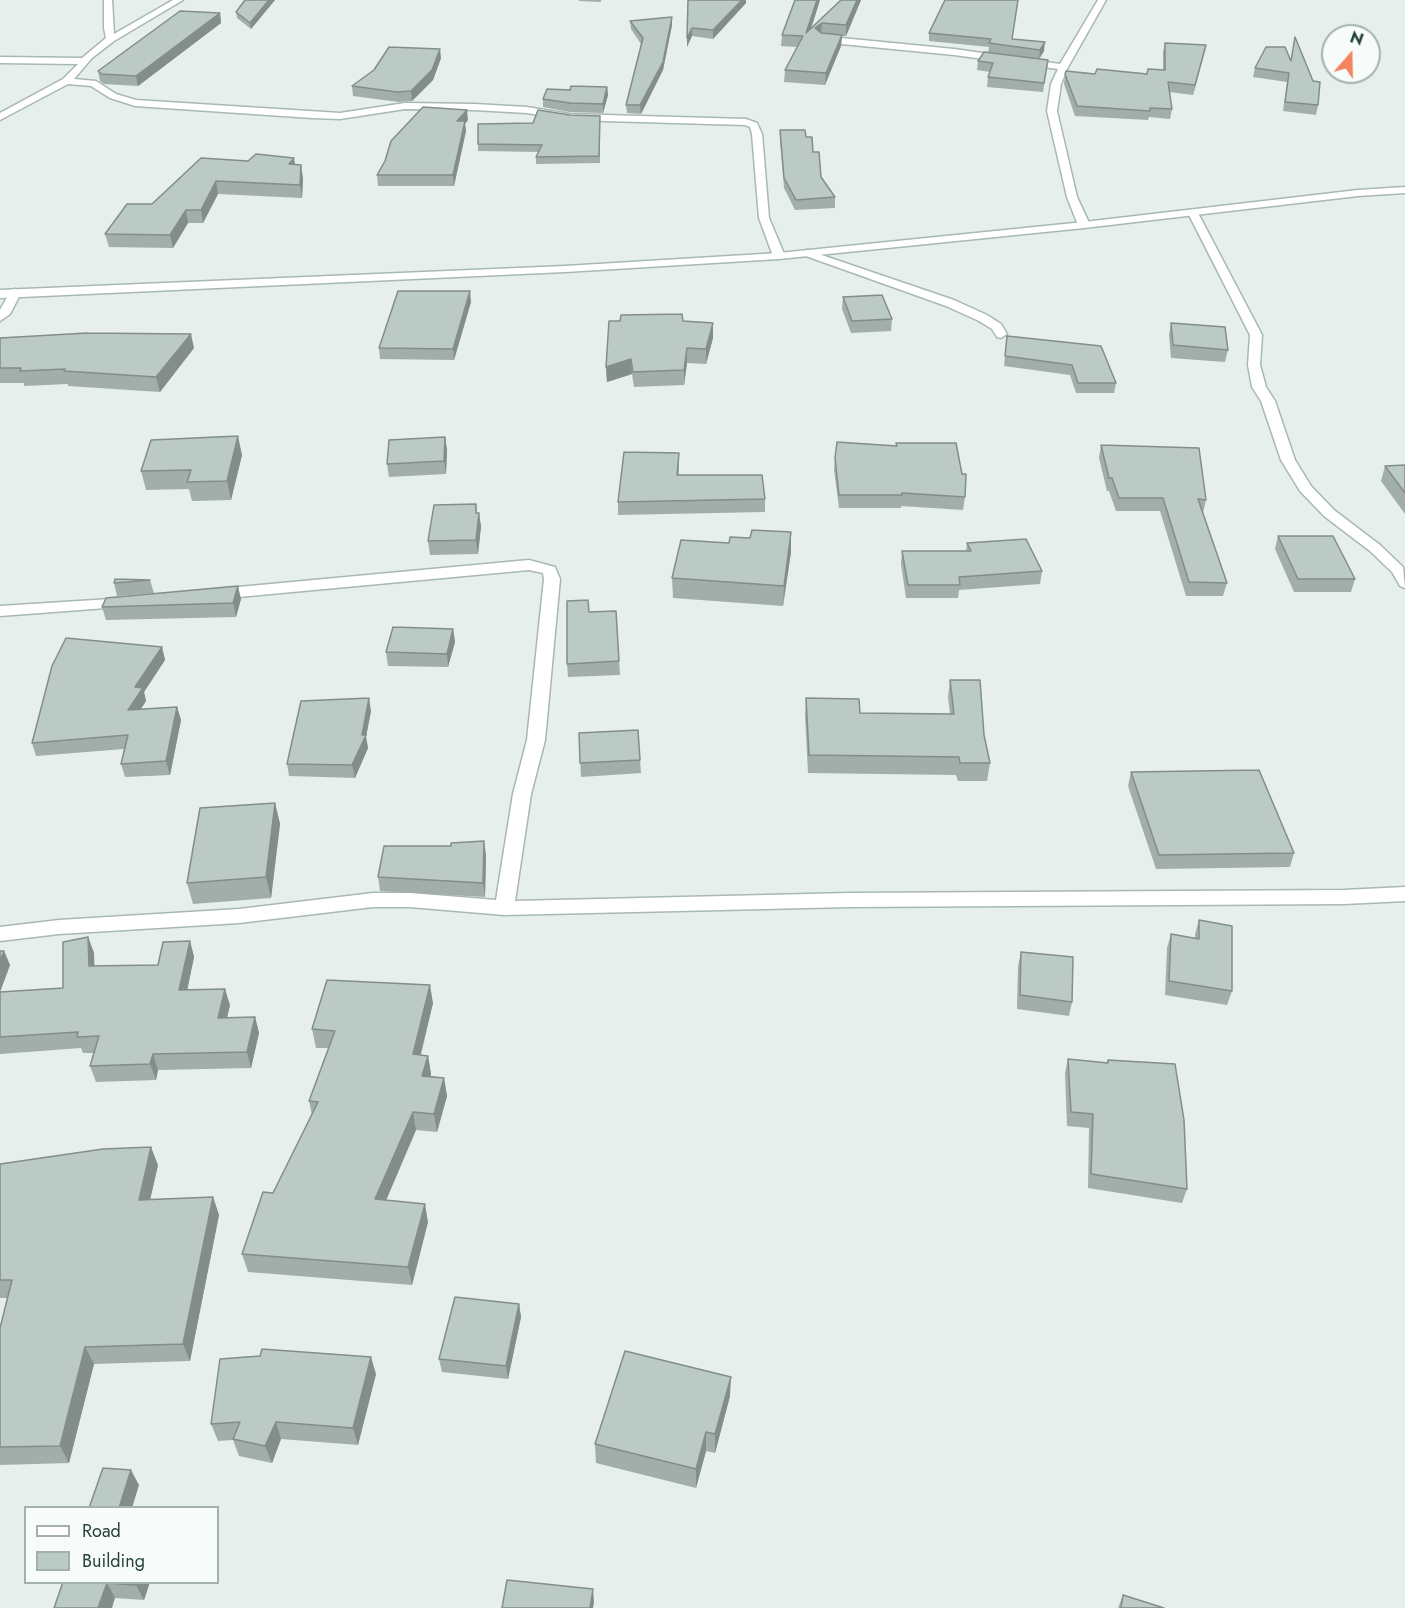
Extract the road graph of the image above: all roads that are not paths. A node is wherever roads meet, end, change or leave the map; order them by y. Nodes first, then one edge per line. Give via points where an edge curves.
1 (108, 0) edge
2 (179, 0) edge
3 (1102, 0) edge
4 (111, 39) junction
5 (821, 39) edge
6 (0, 60) edge
7 (85, 61) junction
8 (1063, 67) junction
9 (66, 81) junction
10 (0, 117) edge
11 (1405, 190) edge
12 (1193, 213) junction
13 (1084, 225) junction
14 (807, 253) junction
15 (779, 256) junction
16 (15, 293) junction
17 (0, 294) edge
18 (0, 317) edge
19 (1001, 334) dead end
20 (1405, 583) edge
21 (204, 596) edge
22 (147, 601) edge
23 (0, 611) edge
24 (1405, 894) edge
25 (504, 908) junction
26 (0, 934) edge

1 - 4 street
2 - 4 street
3 - 8 street
4 - 7 street
5 - 8 street
6 - 7 street
7 - 9 street
8 - 13 street via 1052,111 1072,197
9 - 10 street
9 - 15 street via 93,83 113,96 135,103 312,116 340,116 398,106 474,107 570,117 746,122 754,125 758,134 764,218
11 - 12 street
12 - 13 street
12 - 20 street via 1256,335 1254,365 1259,387 1268,401 1288,460 1305,488 1329,513 1375,548 1398,570
13 - 14 street
14 - 15 street
14 - 19 street via 950,303 983,318
15 - 16 street
16 - 17 street
16 - 18 street
21 - 25 street via 529,565 550,570 536,740 522,794
22 - 23 street
24 - 25 street
25 - 26 street via 373,900 239,916

